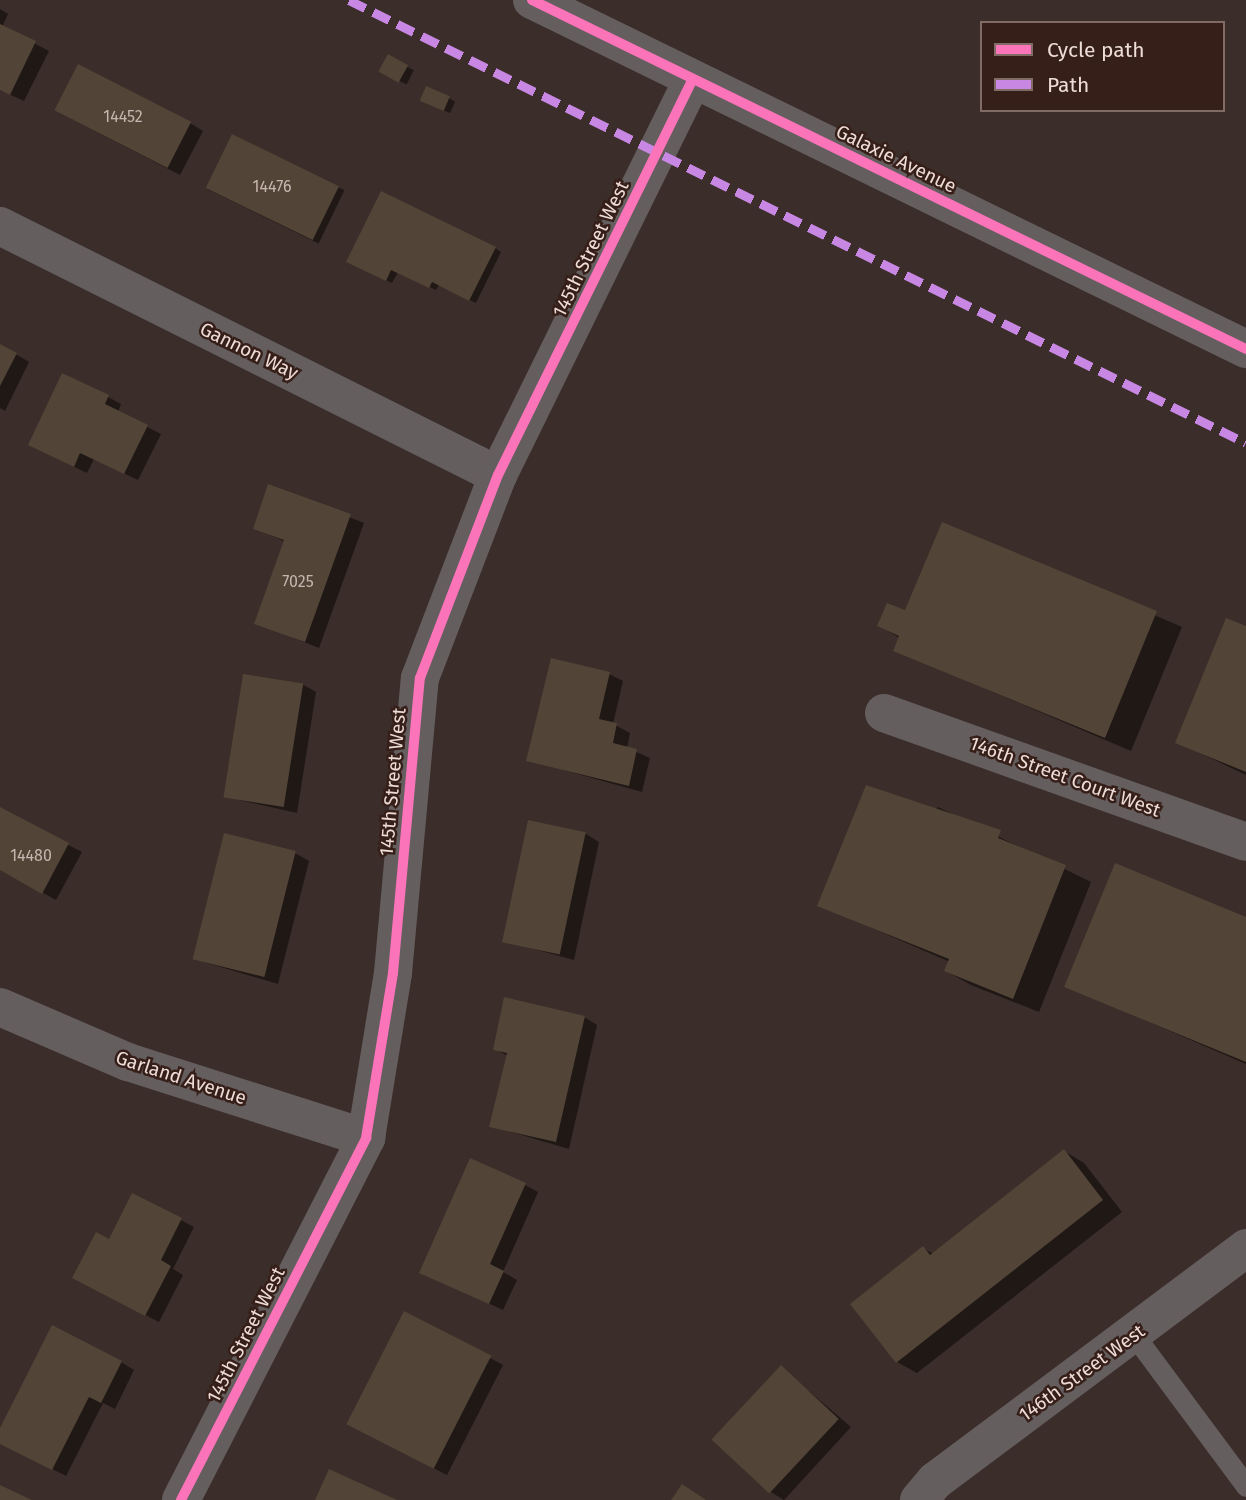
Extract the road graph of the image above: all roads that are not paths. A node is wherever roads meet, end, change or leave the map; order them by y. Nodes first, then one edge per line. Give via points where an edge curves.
1 (531, 0) edge
2 (693, 79) junction
3 (0, 226) edge
4 (1246, 349) edge
5 (498, 475) junction
6 (884, 713) dead end
7 (1246, 842) edge
8 (0, 1007) edge
9 (366, 1138) junction
10 (1246, 1248) edge
11 (1134, 1335) junction
12 (1246, 1486) edge
13 (181, 1500) edge
14 (919, 1500) edge

1 - 2 street, Galaxie Avenue
2 - 4 street, Galaxie Avenue
2 - 5 street, 145th Street West
3 - 5 street, Gannon Way
5 - 9 street, 145th Street West via 420,678 393,973
6 - 7 street, 146th Street Court West
8 - 9 street, Garland Avenue via 128,1062
9 - 13 street, 145th Street West
10 - 11 street, 146th Street West
11 - 12 lane
11 - 14 street, 146th Street West via 935,1481

